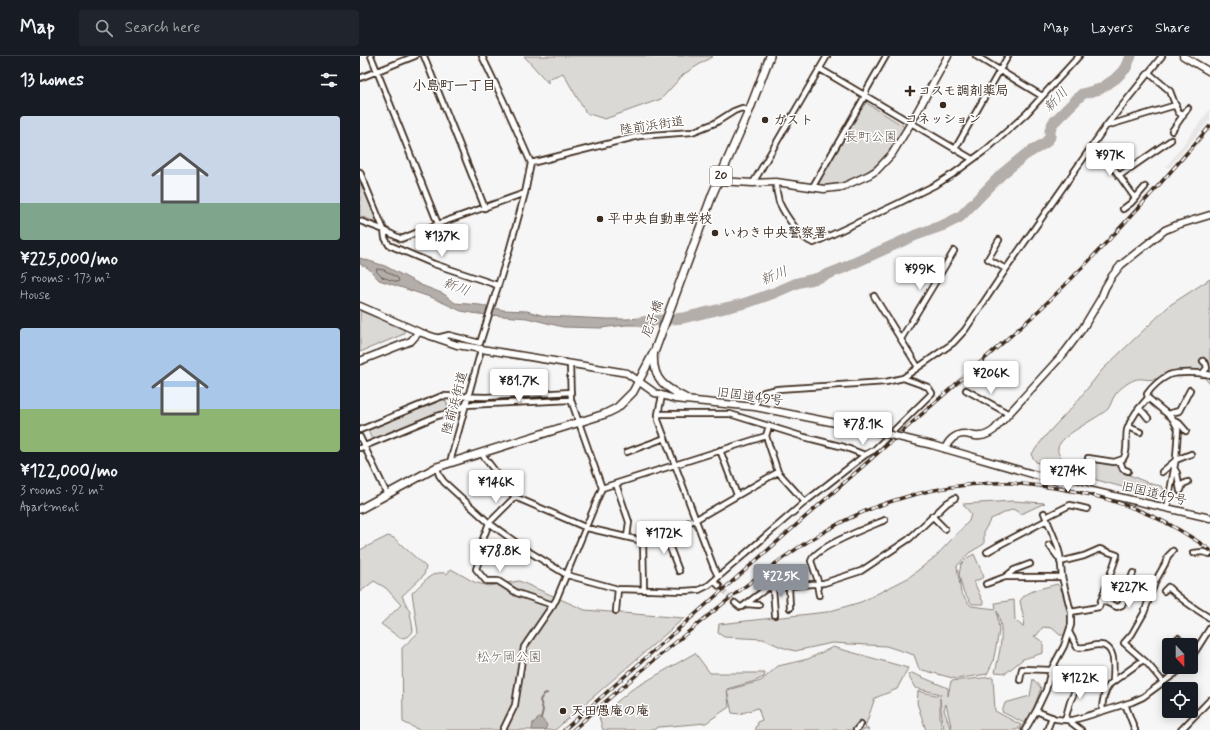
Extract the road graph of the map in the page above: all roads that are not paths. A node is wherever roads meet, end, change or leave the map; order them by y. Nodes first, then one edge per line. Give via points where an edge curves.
1 (371, 56) edge
2 (415, 56) edge
3 (424, 56) edge
4 (482, 56) edge
5 (770, 56) edge
6 (827, 56) edge
7 (886, 56) edge
8 (948, 56) edge
9 (976, 56) edge
10 (1008, 56) edge
11 (1079, 56) edge
12 (1162, 56) edge
13 (1183, 56) edge
14 (820, 69) junction
15 (1000, 70) junction
16 (377, 71) junction
17 (1210, 72) edge
18 (1149, 73) junction
19 (360, 78) edge
20 (865, 96) junction
21 (1042, 96) junction
22 (1176, 105) junction
23 (1188, 108) dead end
24 (749, 111) junction
25 (1183, 116) junction
26 (911, 123) junction
27 (1106, 126) junction
28 (1172, 131) dead end
29 (1171, 140) dead end
30 (1092, 146) junction
31 (955, 149) junction
32 (972, 159) junction
33 (531, 163) junction
34 (360, 172) edge
35 (1119, 176) junction
36 (719, 181) junction
37 (776, 182) junction
38 (753, 183) junction
39 (812, 188) junction
40 (1145, 188) dead end
41 (525, 193) junction
42 (1135, 198) junction
43 (485, 208) junction
44 (1123, 209) dead end
45 (1210, 215) edge
46 (360, 221) edge
47 (438, 224) junction
48 (384, 230) junction
49 (999, 240) dead end
50 (954, 251) dead end
51 (1006, 269) junction
52 (497, 285) junction
53 (874, 296) dead end
54 (360, 306) edge
55 (419, 332) junction
56 (436, 338) junction
57 (901, 339) junction
58 (480, 350) junction
59 (655, 350) junction
60 (360, 361) edge
61 (1203, 361) dead end
62 (570, 364) junction
63 (918, 368) junction
64 (1202, 374) junction
65 (1210, 375) edge
66 (903, 378) junction
67 (638, 382) junction
68 (966, 390) dead end
69 (1190, 390) dead end
70 (571, 392) junction
71 (467, 395) junction
72 (662, 396) junction
73 (1148, 398) junction
74 (571, 400) junction
75 (692, 401) junction
76 (465, 405) junction
77 (755, 407) junction
78 (1139, 408) junction
79 (658, 414) junction
80 (1009, 414) junction
81 (1167, 414) junction
82 (1148, 418) dead end
83 (1174, 421) junction
84 (580, 423) junction
85 (769, 426) junction
86 (1129, 427) junction
87 (360, 430) edge
88 (1186, 431) dead end
89 (1140, 432) dead end
90 (766, 436) junction
91 (360, 438) edge
92 (666, 438) junction
93 (362, 447) edge
94 (945, 449) junction
95 (720, 450) junction
96 (627, 452) dead end
97 (481, 453) junction
98 (1191, 454) dead end
99 (865, 455) junction
100 (1088, 458) dead end
101 (1176, 460) junction
102 (1120, 461) junction
103 (450, 462) junction
104 (675, 465) junction
105 (437, 467) junction
106 (1174, 468) junction
107 (1128, 471) dead end
108 (778, 472) junction
109 (1162, 472) dead end
110 (1188, 482) dead end
111 (616, 484) junction
112 (602, 488) junction
113 (387, 494) junction
114 (737, 496) junction
115 (515, 497) junction
116 (955, 498) dead end
117 (805, 502) junction
118 (1167, 508) junction
119 (360, 509) edge
120 (1086, 509) dead end
121 (932, 516) junction
122 (1046, 517) junction
123 (1210, 518) edge
124 (695, 520) junction
125 (885, 520) dead end
126 (489, 523) junction
127 (586, 528) junction
128 (945, 529) dead end
129 (664, 532) junction
130 (627, 537) junction
131 (643, 541) junction
132 (1049, 545) dead end
133 (1173, 551) dead end
134 (987, 552) dead end
135 (1193, 553) dead end
136 (1210, 554) edge
137 (1060, 561) junction
138 (1030, 564) dead end
139 (679, 571) dead end
140 (1133, 573) dead end
141 (567, 574) junction
142 (718, 576) junction
143 (1005, 577) junction
144 (1062, 577) junction
145 (714, 580) junction
146 (818, 584) junction
147 (986, 584) dead end
148 (719, 586) tunnel mouth
149 (789, 586) junction
150 (773, 588) junction
151 (618, 589) junction
152 (644, 590) junction
153 (1164, 591) dead end
154 (819, 595) dead end
155 (1101, 600) junction
156 (735, 603) tunnel mouth
157 (746, 604) junction
158 (553, 605) junction
159 (759, 605) dead end
160 (790, 608) dead end
161 (616, 611) dead end
162 (1072, 612) junction
163 (775, 615) dead end
164 (1210, 618) edge
165 (1210, 628) edge
166 (1069, 632) junction
167 (1198, 648) edge
168 (1143, 660) junction
169 (1051, 670) junction
170 (1174, 674) edge
171 (1082, 675) dead end
172 (1020, 680) dead end
173 (1113, 682) junction
174 (1163, 682) joint
175 (1162, 683) edge
176 (1210, 700) edge
177 (1125, 704) junction
178 (1036, 711) junction
179 (1102, 711) junction
180 (1052, 717) junction
181 (1067, 720) junction
182 (861, 724) dead end
183 (503, 730) edge
184 (856, 730) edge
185 (1024, 730) edge
186 (1047, 730) edge
187 (1081, 730) edge
188 (1135, 730) edge
189 (1181, 730) edge

1 - 16 street
2 - 16 street
3 - 43 street
4 - 33 street
5 - 24 main road, 20
6 - 14 street
7 - 20 street
8 - 26 street
9 - 15 street
10 - 15 street
11 - 21 street
12 - 18 street
13 - 17 street
14 - 20 street
14 - 38 street
15 - 21 street
15 - 31 street
16 - 19 street
16 - 47 street
18 - 22 street via 1168,88
18 - 27 street
20 - 26 street
20 - 39 street
21 - 32 street via 1027,113
22 - 25 street via 1178,112
22 - 27 street
23 - 25 street
24 - 33 street, 陸前浜街道 via 742,108 692,132 640,136
24 - 36 main road, 20
25 - 28 street
26 - 31 street
26 - 39 street via 892,154 877,170 842,187
27 - 30 street
29 - 35 street
30 - 35 street via 1108,160
30 - 51 street
31 - 32 street
32 - 37 street via 937,184 814,243 799,232 782,206
33 - 41 street
34 - 48 street
35 - 42 street
36 - 38 street
36 - 59 main road, 尼子橋 / 20
37 - 38 street
37 - 39 street
40 - 42 street
41 - 43 street
41 - 52 street
42 - 44 street
43 - 47 street
45 - 80 street via 1165,230 1121,265 1112,276 1083,328
46 - 48 street
47 - 48 street via 401,239
48 - 52 street via 388,245
49 - 51 street via 988,259
50 - 57 street
51 - 63 street via 965,330 953,343
52 - 56 street via 480,343 449,335
53 - 57 street
54 - 55 street, 旧国道49号
55 - 56 street, 旧国道49号
55 - 60 street via 412,341
56 - 58 street, 旧国道49号
57 - 63 street
58 - 62 street, 旧国道49号
58 - 71 street, 陸前浜街道
59 - 67 main road, 20
59 - 75 street via 653,364 661,383
61 - 64 street via 1207,368
62 - 67 street, 旧国道49号 via 627,373
62 - 70 street
63 - 66 street
64 - 65 street
64 - 73 street via 1169,375 1147,394
66 - 77 street via 764,392 757,397
66 - 99 street via 928,387 932,393 874,450
67 - 72 street, 旧国道49号
67 - 84 main road, 20 via 633,392 616,408
68 - 80 street
69 - 81 street via 1178,412
70 - 71 street via 486,397
70 - 74 street
71 - 76 street, 陸前浜街道
71 - 87 street via 442,396
72 - 75 street, 旧国道49号
72 - 79 street
73 - 78 street
73 - 81 street
74 - 76 street
74 - 84 street
75 - 77 street, 旧国道49号
76 - 93 street
76 - 103 street, 陸前浜街道
77 - 94 street, 旧国道49号, bridge via 861,428
78 - 82 street
78 - 86 street via 1132,417
79 - 85 street via 730,414
79 - 92 street
80 - 94 street via 987,434 963,434 954,437
81 - 83 street
83 - 88 street
83 - 101 street via 1178,432
84 - 97 main road, 20
84 - 112 street
85 - 90 street
85 - 99 street
86 - 89 street
86 - 102 street via 1125,457
90 - 95 street
90 - 108 street
91 - 93 street
92 - 96 street
92 - 104 street
93 - 113 street
94 - 118 street, 旧国道49号 via 1088,490
95 - 104 street
95 - 114 street
97 - 103 main road, 20
97 - 115 street
98 - 101 street
99 - 117 street
100 - 102 street
101 - 106 street
101 - 109 street
102 - 107 street via 1123,469
103 - 105 main road, 20
104 - 111 street
104 - 124 street
105 - 113 main road, 20
105 - 126 street via 438,475 444,482
106 - 110 street via 1180,491 1183,484
106 - 118 street
108 - 114 street
108 - 117 street
111 - 112 street
111 - 130 street via 629,522
112 - 127 street
113 - 119 main road, 20
114 - 124 street
115 - 126 street
115 - 127 street
116 - 121 street
117 - 142 street
118 - 123 street, 旧国道49号
120 - 122 street via 1070,505
121 - 128 street
121 - 146 street via 909,539 868,566 848,576
122 - 134 street
122 - 137 street via 1057,544
124 - 129 street
124 - 142 street
125 - 146 street via 845,537 813,556 811,561
126 - 141 street via 528,551
126 - 158 street via 482,539 481,555 476,570 486,581 498,581 517,593
127 - 130 street
127 - 141 street
129 - 131 street
129 - 139 street
130 - 131 street
131 - 152 street
132 - 137 street
133 - 168 street via 1156,580 1144,613 1124,643
135 - 136 street
137 - 144 street
137 - 155 street via 1084,556 1100,549 1117,555
138 - 143 street via 1014,570
140 - 155 street via 1122,605 1116,607
141 - 151 street
141 - 158 street
142 - 145 street
143 - 144 street
143 - 147 street
144 - 162 street
145 - 148 street
145 - 152 street via 699,590
146 - 149 street
146 - 154 street
149 - 150 street
149 - 160 street
150 - 157 street via 765,590
150 - 163 street
151 - 152 street
151 - 161 street
153 - 164 street via 1168,587
155 - 162 street via 1098,607
156 - 157 street via 740,607
157 - 159 street
158 - 183 street via 524,647 515,705
162 - 166 street
165 - 167 street
166 - 169 street
166 - 173 street via 1077,647 1106,647 1112,654 1114,663
168 - 173 street
168 - 174 street
169 - 172 street via 1022,669
169 - 178 street via 1046,690
170 - 174 street
171 - 181 street via 1070,702
173 - 179 street via 1104,695
175 - 177 street via 1143,697
176 - 189 street
177 - 179 street
177 - 188 street
178 - 180 street
178 - 185 street
179 - 181 street
180 - 181 street
180 - 186 street
181 - 187 street
182 - 184 street

